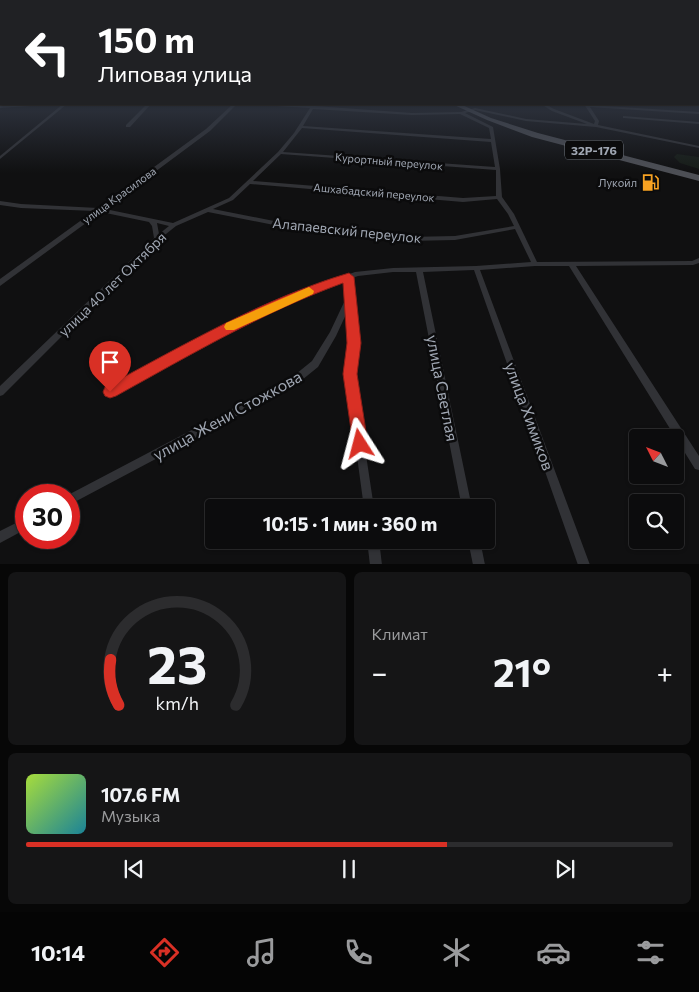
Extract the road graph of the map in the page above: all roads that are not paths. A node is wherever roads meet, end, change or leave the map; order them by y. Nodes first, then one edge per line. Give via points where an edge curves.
1 (45, 120) edge
2 (133, 120) edge
3 (218, 120) edge
4 (305, 120) edge
5 (481, 120) edge
6 (490, 120) edge
7 (530, 120) edge
8 (581, 120) edge
9 (596, 120) edge
10 (674, 120) edge
11 (699, 122) edge
12 (128, 126) dead end
13 (596, 126) junction
14 (301, 128) junction
15 (492, 141) junction
16 (699, 147) edge
17 (280, 153) junction
18 (0, 158) edge
19 (498, 169) junction
20 (699, 178) edge
21 (249, 182) junction
22 (499, 197) junction
23 (0, 203) edge
24 (100, 210) junction
25 (208, 210) junction
26 (152, 222) junction
27 (174, 225) junction
28 (516, 227) junction
29 (157, 239) junction
30 (535, 264) junction
31 (697, 264) edge
32 (572, 265) junction
33 (476, 268) junction
34 (419, 269) junction
35 (349, 277) junction
36 (0, 283) edge
37 (351, 295) junction
38 (0, 392) edge
39 (110, 392) dead end
40 (699, 465) edge
41 (80, 494) edge
42 (368, 499) edge
43 (465, 499) edge
44 (15, 529) edge
45 (0, 537) edge
46 (374, 549) edge
47 (476, 549) edge
48 (376, 564) edge
49 (479, 564) edge
50 (584, 564) edge

1 - 18 street
2 - 12 street
3 - 24 street, улица Красилова
4 - 14 street, улица 40 лет Октября
5 - 15 street via 490,125
6 - 20 main road, 32Р-176
7 - 13 street
8 - 13 street
9 - 13 street
10 - 11 street
13 - 16 street
14 - 15 street
14 - 17 street, улица 40 лет Октября
15 - 19 street
17 - 19 street, Курортный переулок
17 - 21 street, улица 40 лет Октября
19 - 22 street
21 - 22 street, Ашхабадский переулок via 463,200
21 - 25 street, улица 40 лет Октября via 231,199
22 - 28 street
23 - 24 street
24 - 26 street
24 - 36 street, улица Красилова
25 - 27 street, улица 40 лет Октября
25 - 28 street, Алапаевский переулок via 274,223 408,240 455,238
26 - 27 street
26 - 29 street
27 - 29 street, улица 40 лет Октября
28 - 30 street
29 - 38 street, улица 40 лет Октября
30 - 32 street
30 - 33 street
31 - 32 street
32 - 40 street
33 - 34 street
33 - 50 street, улица Химиков
34 - 35 street via 369,272
34 - 43 street, улица Светлая
35 - 37 street
35 - 39 street via 294,297 220,331
37 - 41 street, улица Жени Стожкова via 315,364 294,381
37 - 42 street via 354,343 350,374
44 - 45 street
46 - 48 street
47 - 49 street

